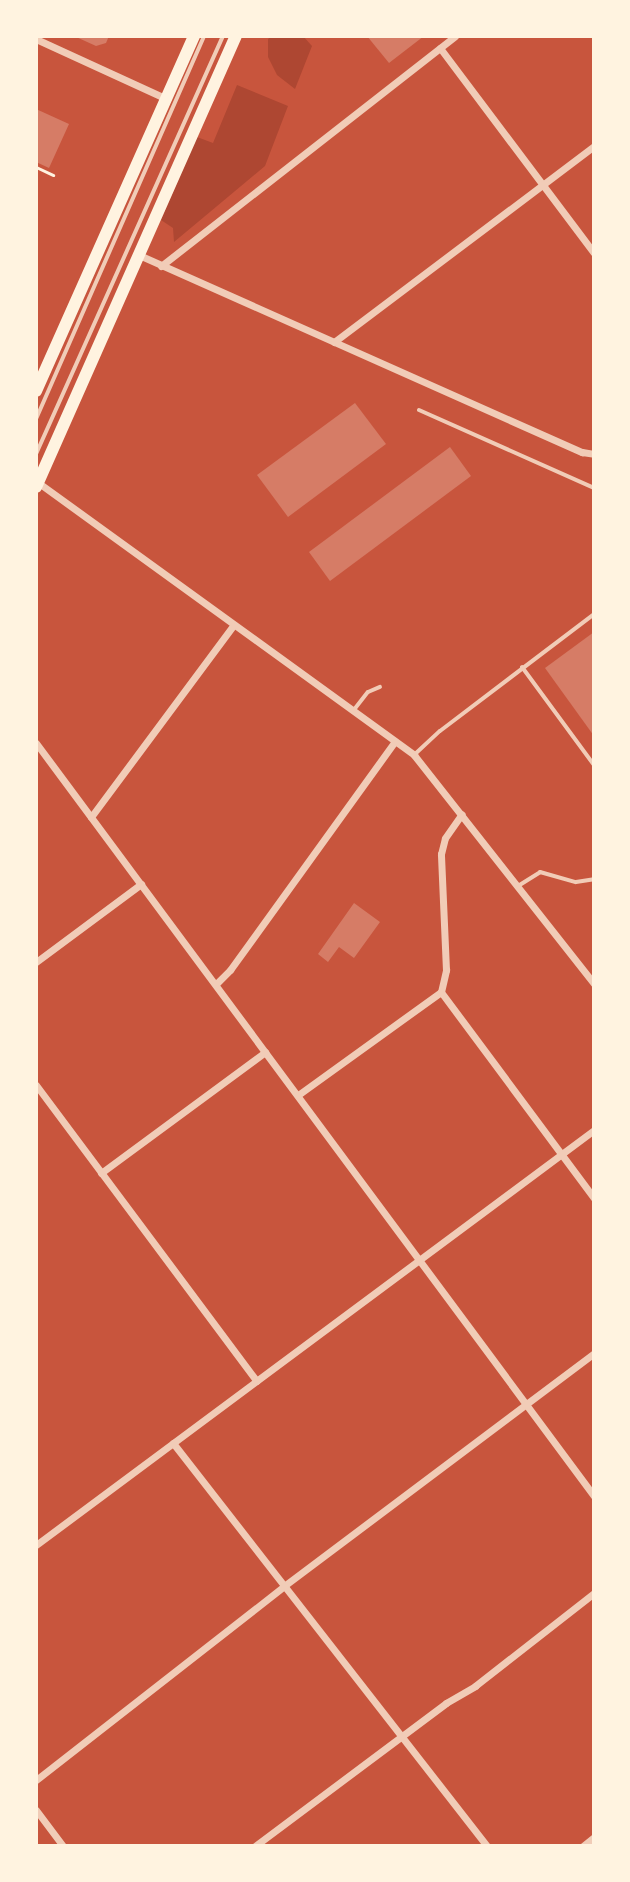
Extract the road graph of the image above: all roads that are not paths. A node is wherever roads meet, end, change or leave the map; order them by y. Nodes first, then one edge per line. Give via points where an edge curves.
1 (194, 36) edge
2 (204, 36) edge
3 (223, 36) edge
4 (236, 36) edge
5 (455, 36) edge
6 (36, 39) edge
7 (440, 48) junction
8 (167, 99) junction
9 (594, 146) edge
10 (543, 183) junction
11 (594, 253) edge
12 (137, 254) junction
13 (161, 266) junction
14 (334, 342) junction
15 (57, 343) junction
16 (36, 361) edge
17 (36, 391) edge
18 (419, 410) dead end
19 (36, 419) edge
20 (36, 454) edge
21 (594, 454) edge
22 (37, 484) edge
23 (594, 488) edge
24 (594, 614) edge
25 (233, 626) junction
26 (522, 667) junction
27 (380, 687) dead end
28 (353, 712) junction
29 (395, 741) junction
30 (36, 743) edge
31 (414, 755) junction
32 (594, 765) edge
33 (462, 814) junction
34 (91, 817) junction
35 (594, 879) edge
36 (141, 884) junction
37 (518, 886) junction
38 (36, 962) edge
39 (216, 984) junction
40 (594, 984) edge
41 (441, 992) junction
42 (265, 1052) junction
43 (36, 1085) edge
44 (298, 1095) junction
45 (594, 1130) edge
46 (562, 1154) junction
47 (101, 1173) junction
48 (594, 1198) edge
49 (420, 1260) junction
50 (594, 1353) edge
51 (257, 1381) junction
52 (524, 1404) junction
53 (173, 1443) junction
54 (594, 1496) edge
55 (36, 1545) edge
56 (284, 1586) junction
57 (594, 1593) edge
58 (401, 1737) junction
59 (36, 1780) edge
60 (36, 1810) edge
61 (594, 1837) edge
62 (63, 1846) edge
63 (255, 1846) edge
64 (487, 1846) edge
65 (583, 1846) edge

1 - 8 main road
2 - 19 lane
3 - 20 lane
4 - 12 main road
5 - 7 street
6 - 8 street
7 - 10 street
7 - 13 street
8 - 15 main road
9 - 10 street
10 - 11 street
10 - 14 street
12 - 13 street
12 - 22 main road
13 - 14 street
14 - 21 street
15 - 16 main road
15 - 17 main road
18 - 23 lane
22 - 25 street
24 - 26 lane
25 - 28 street
25 - 34 street
26 - 31 lane
26 - 32 lane
27 - 28 lane via 368,692
28 - 29 street
29 - 31 street
29 - 39 street
30 - 34 street
31 - 33 street
33 - 37 street
33 - 41 street via 441,854 446,970
34 - 36 street
35 - 37 lane via 576,882 540,872
36 - 38 street
36 - 39 street
37 - 40 street
39 - 42 street
41 - 44 street
41 - 46 street
42 - 44 street
42 - 47 street
43 - 47 street
44 - 49 street
45 - 46 street
46 - 48 street
46 - 49 street
47 - 51 street
49 - 51 street
49 - 52 street
50 - 52 street
51 - 53 street
52 - 54 street
52 - 56 street
53 - 55 street
53 - 56 street
56 - 58 street
56 - 59 street
57 - 58 street
58 - 63 street
58 - 64 street
60 - 62 street
61 - 65 street

